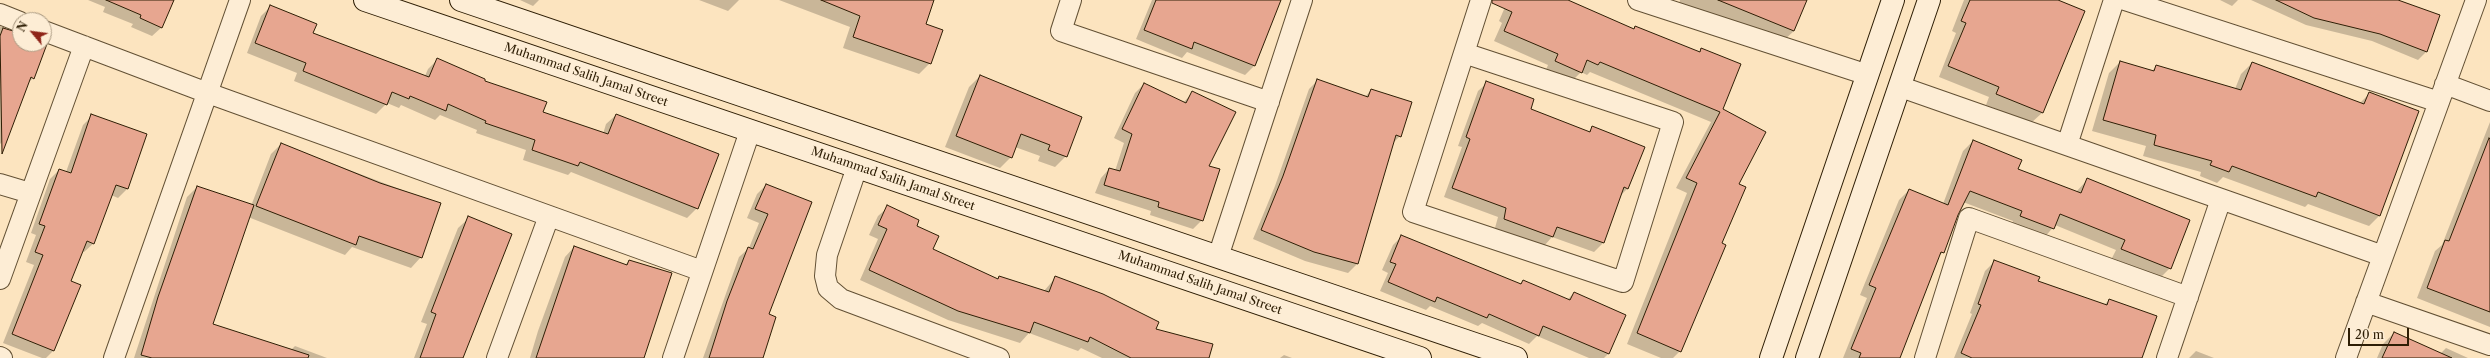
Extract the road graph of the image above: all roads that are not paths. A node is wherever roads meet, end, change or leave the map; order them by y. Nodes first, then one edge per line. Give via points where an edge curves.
1 (240, 0) edge
2 (365, 0) edge
3 (461, 0) edge
4 (1071, 0) edge
5 (1302, 0) edge
6 (1481, 0) edge
7 (1893, 0) edge
8 (1929, 0) edge
9 (2114, 0) edge
10 (2125, 0) edge
11 (2476, 0) edge
12 (1650, 2) edge
13 (0, 14) edge
14 (12, 19) edge
15 (52, 34) edge
16 (84, 46) junction
17 (1464, 53) junction
18 (1868, 74) junction
19 (1901, 87) junction
20 (205, 92) junction
21 (2442, 93) junction
22 (2490, 101) edge
23 (1268, 102) junction
24 (750, 131) junction
25 (2068, 145) junction
26 (857, 167) junction
27 (0, 184) edge
28 (30, 193) junction
29 (2221, 198) junction
30 (549, 216) junction
31 (2383, 256) junction
32 (1218, 257) junction
33 (702, 271) junction
34 (0, 278) edge
35 (2188, 297) junction
36 (2366, 302) junction
37 (2490, 345) edge
38 (114, 358) edge
39 (497, 358) edge
40 (673, 358) edge
41 (999, 358) edge
42 (1420, 358) edge
43 (1516, 358) edge
44 (1771, 358) edge
45 (1807, 358) edge
46 (1925, 358) edge
47 (2167, 358) edge
48 (2346, 358) edge

1 - 20 street
2 - 24 street, Muhammad Salih Jamal Street
3 - 32 street
4 - 23 street via 1061,31
5 - 23 street
6 - 17 street
7 - 18 street
8 - 19 street
9 - 25 street
10 - 21 street
11 - 21 street
12 - 18 street
13 - 14 street
15 - 16 street
16 - 20 street
16 - 28 street
17 - 17 street via 1673,122 1623,282 1413,212
18 - 44 street
19 - 25 street
19 - 45 street
20 - 30 street
20 - 38 street
21 - 22 street
21 - 31 street
23 - 32 street
24 - 26 street, Muhammad Salih Jamal Street
24 - 33 street
25 - 29 street
26 - 41 street via 827,255 825,276 828,288 841,299
26 - 42 street, Muhammad Salih Jamal Street
27 - 28 street
28 - 34 street
29 - 31 street
29 - 35 street
30 - 33 street
30 - 39 street
31 - 36 street
32 - 43 street
33 - 40 street
35 - 46 street via 1969,218
35 - 47 street
36 - 37 street
36 - 48 street

